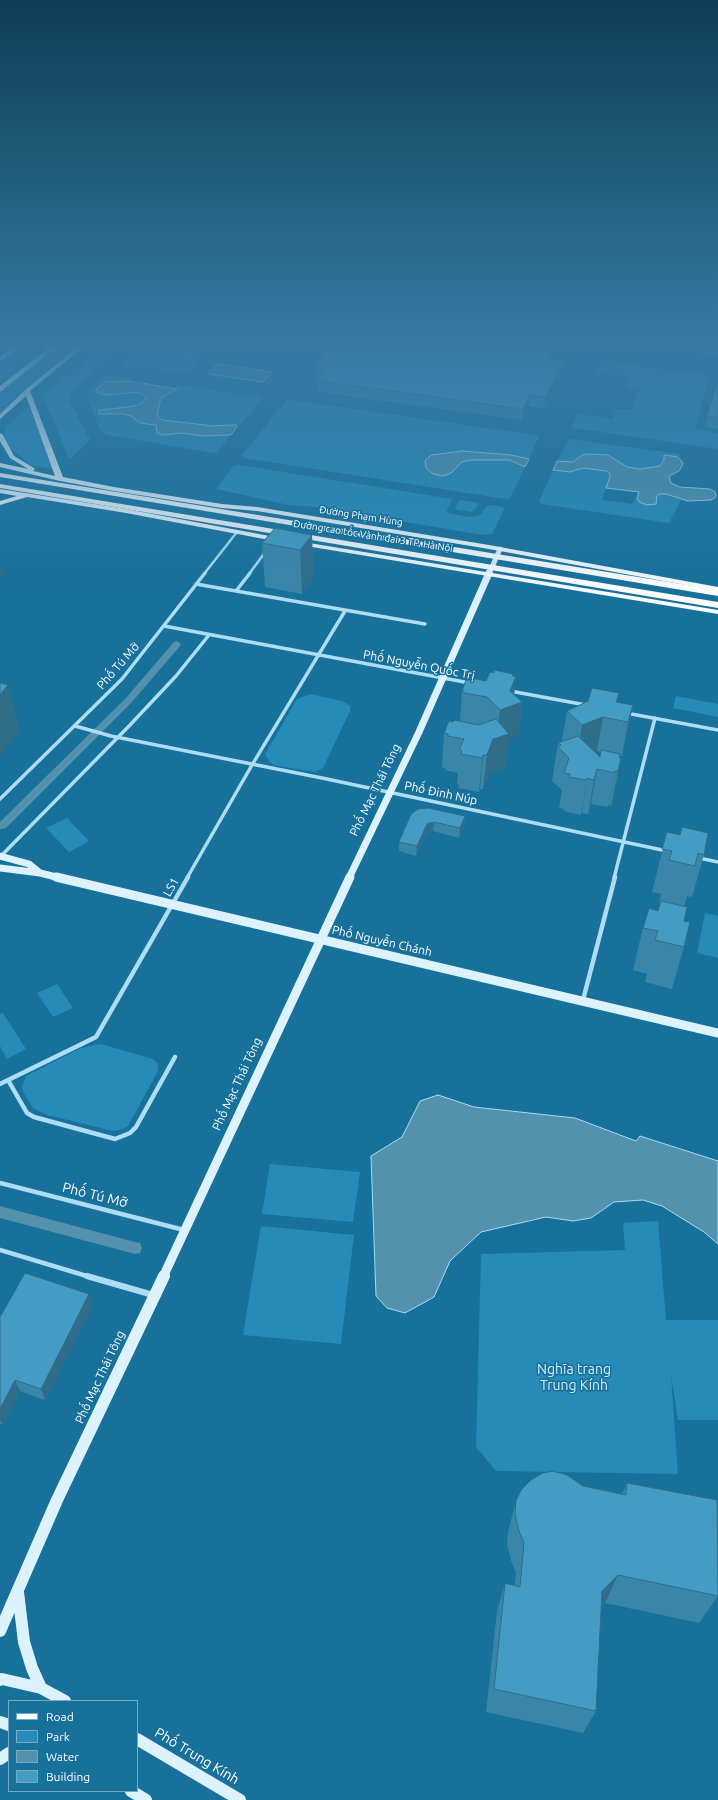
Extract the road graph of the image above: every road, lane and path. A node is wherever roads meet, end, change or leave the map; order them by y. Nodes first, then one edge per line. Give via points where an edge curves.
1 (40, 426) edge
2 (0, 435) edge
3 (0, 466) edge
4 (12, 469) junction
5 (0, 470) edge
6 (0, 475) edge
7 (46, 476) junction
8 (60, 479) junction
9 (0, 486) edge
10 (0, 492) edge
11 (26, 495) junction
12 (0, 503) edge
13 (222, 506) junction
14 (194, 524) junction
15 (237, 532) junction
16 (500, 549) junction
17 (267, 550) dead end
18 (489, 573) junction
19 (627, 578) junction
20 (196, 584) junction
21 (718, 589) edge
22 (236, 590) junction
23 (718, 593) edge
24 (654, 594) junction
25 (718, 605) edge
26 (345, 611) junction
27 (718, 612) edge
28 (425, 624) dead end
29 (164, 626) junction
30 (209, 635) junction
31 (319, 656) junction
32 (442, 678) junction
33 (477, 685) edge
34 (506, 690) edge
35 (593, 706) edge
36 (624, 712) edge
37 (655, 718) junction
38 (76, 726) junction
39 (718, 730) edge
40 (118, 738) junction
41 (252, 765) junction
42 (389, 792) junction
43 (0, 799) edge
44 (624, 842) junction
45 (674, 853) edge
46 (0, 856) edge
47 (696, 857) edge
48 (718, 862) edge
49 (0, 868) edge
50 (40, 873) junction
51 (173, 903) junction
52 (321, 939) junction
53 (583, 1000) junction
54 (718, 1033) edge
55 (175, 1057) dead end
56 (8, 1080) junction
57 (0, 1084) edge
58 (0, 1183) edge
59 (184, 1230) junction
60 (0, 1250) edge
61 (154, 1295) junction
62 (18, 1591) junction
63 (0, 1631) edge
64 (0, 1680) edge
65 (41, 1688) junction
66 (63, 1700) edge
67 (138, 1740) edge
68 (133, 1792) edge
69 (146, 1800) edge
70 (240, 1800) edge

1 - 8 main road
2 - 7 main road via 12,457
3 - 4 main road, Đường Phạm Hùng
4 - 5 main road
4 - 7 main road, Đường Phạm Hùng
6 - 19 highway, Đường cao tốc Vành đai 3 TP. Hà Nội
7 - 8 main road, Đường Phạm Hùng
8 - 13 main road, Đường Phạm Hùng
9 - 24 highway, Đường cao tốc Vành đai 3 TP. Hà Nội
10 - 11 main road
11 - 12 main road
11 - 14 main road
13 - 16 main road, Đường Phạm Hùng via 257,509
13 - 19 highway via 254,514 478,550
14 - 15 main road
14 - 24 highway via 617,592
15 - 18 main road via 273,542
15 - 20 street, Phố Tú Mỡ
16 - 18 street, Phố Mạc Thái Tông
16 - 21 main road, Đường Phạm Hùng
17 - 22 street
18 - 27 main road
18 - 32 street, Phố Mạc Thái Tông
19 - 23 highway, Đường cao tốc Vành đai 3 TP. Hà Nội
20 - 22 street
20 - 29 street, Phố Tú Mỡ
22 - 26 street
24 - 25 highway, Đường cao tốc Vành đai 3 TP. Hà Nội
26 - 28 street
26 - 31 street, LS1
29 - 30 street, Phố Nguyễn Quốc Trị
29 - 38 street, Phố Tú Mỡ via 122,679
30 - 31 street, Phố Nguyễn Quốc Trị
30 - 40 street via 176,676
31 - 32 street, Phố Nguyễn Quốc Trị
31 - 41 street, LS1
32 - 33 street, Phố Nguyễn Quốc Trị
32 - 42 street, Phố Mạc Thái Tông
34 - 35 street
36 - 37 street
37 - 39 street
37 - 44 street
38 - 40 street, Phố Đinh Núp
38 - 43 street, Phố Tú Mỡ
40 - 41 street, Phố Đinh Núp
40 - 46 street
41 - 42 street, Phố Đinh Núp
41 - 51 street, LS1
42 - 44 street, Phố Đinh Núp
42 - 52 street, Phố Mạc Thái Tông
44 - 45 street, Phố Đinh Núp
44 - 53 street
46 - 50 street, Phố Nguyễn Chánh via 29,864
47 - 48 street
49 - 50 street, Phố Nguyễn Chánh
50 - 51 street, Phố Nguyễn Chánh
51 - 52 street, Phố Nguyễn Chánh
51 - 56 street, LS1 via 96,1037
52 - 53 street, Phố Nguyễn Chánh
52 - 59 street, Phố Mạc Thái Tông
53 - 54 street, Phố Nguyễn Chánh
55 - 56 street via 136,1127 130,1133 115,1138 34,1117 28,1113
56 - 57 street, LS1
58 - 59 street, Phố Tú Mỡ
59 - 61 street, Phố Mạc Thái Tông
60 - 61 street
61 - 62 street, Phố Mạc Thái Tông via 57,1500
62 - 63 street, Phố Mạc Thái Tông
62 - 65 street via 24,1642
64 - 65 street
65 - 66 street
67 - 70 street, Phố Trung Kính
68 - 69 street

